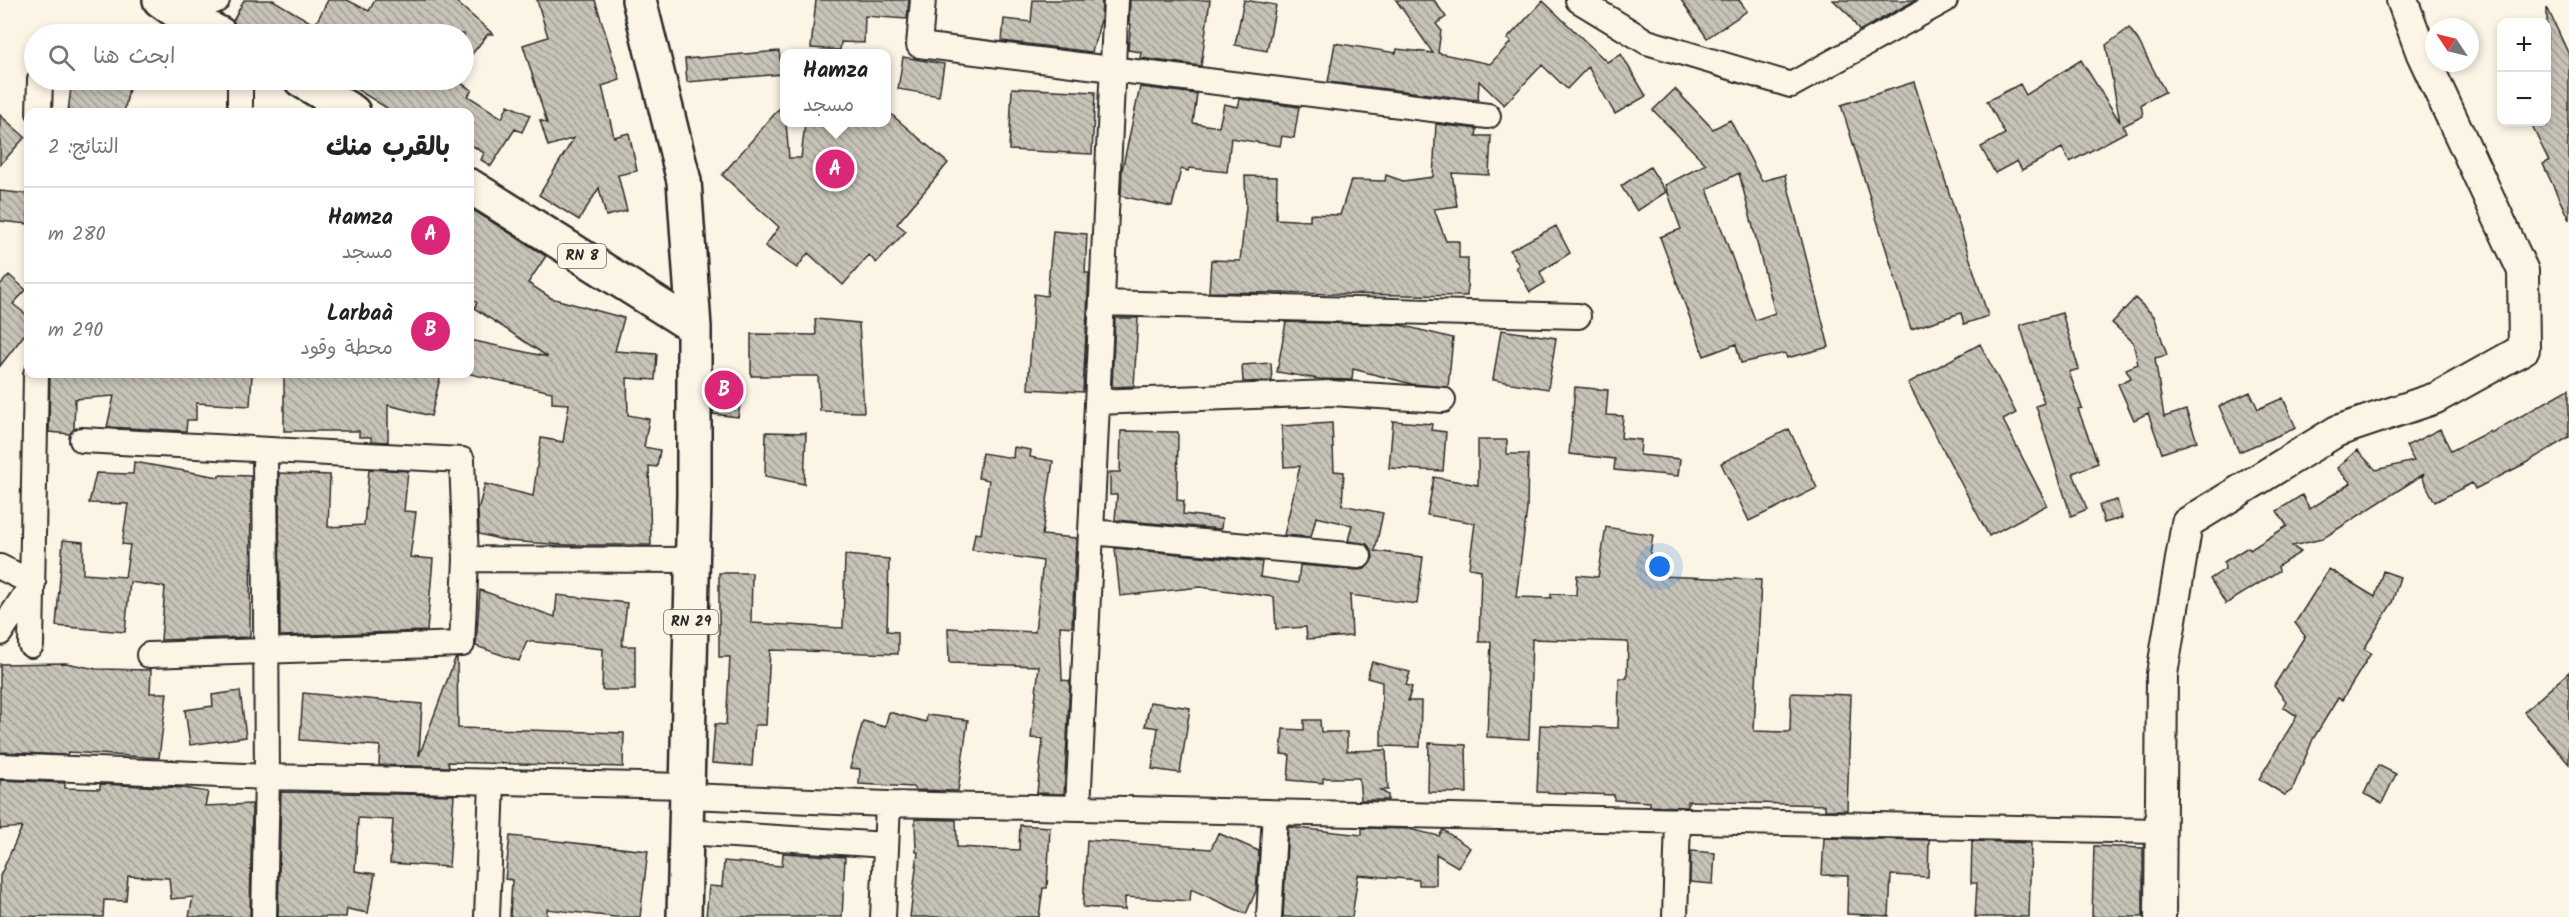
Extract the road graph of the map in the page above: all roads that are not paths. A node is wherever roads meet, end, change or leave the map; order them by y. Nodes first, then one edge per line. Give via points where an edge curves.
1 (216, 0) edge
2 (639, 0) edge
3 (923, 0) edge
4 (1116, 0) edge
5 (1578, 0) edge
6 (1945, 0) edge
7 (2402, 0) edge
8 (170, 7) edge
9 (201, 24) edge
10 (1113, 68) junction
11 (40, 90) edge
12 (240, 90) edge
13 (317, 90) edge
14 (39, 108) edge
15 (240, 108) edge
16 (346, 108) edge
17 (1488, 116) dead end
18 (474, 189) edge
19 (1102, 303) junction
20 (1578, 316) dead end
21 (694, 327) junction
22 (36, 378) edge
23 (1443, 400) dead end
24 (1097, 402) junction
25 (82, 440) dead end
26 (265, 450) junction
27 (1091, 532) junction
28 (1359, 556) dead end
29 (466, 559) junction
30 (692, 561) junction
31 (0, 567) edge
32 (33, 583) junction
33 (0, 633) edge
34 (32, 645) dead end
35 (266, 651) junction
36 (148, 655) dead end
37 (0, 766) edge
38 (267, 777) junction
39 (492, 782) junction
40 (687, 791) junction
41 (888, 804) junction
42 (1078, 808) junction
43 (1275, 813) junction
44 (1678, 820) junction
45 (2159, 831) junction
46 (686, 832) junction
47 (886, 845) junction
48 (264, 917) edge
49 (487, 917) edge
50 (684, 917) edge
51 (882, 917) edge
52 (1269, 917) edge
53 (1675, 917) edge
54 (2160, 917) edge

1 - 8 street
2 - 21 main road, RN 29 via 684,181
3 - 10 street via 919,45
4 - 10 street
5 - 6 street via 1647,42 1791,86
7 - 45 street via 2422,54 2523,271 2524,349 2436,398 2337,431 2187,524 2162,674
8 - 9 main road
10 - 17 street
10 - 19 street
11 - 14 street
12 - 15 street
13 - 16 main road
18 - 21 main road, RN 8
19 - 20 street
19 - 24 street
21 - 30 main road, RN 29
22 - 32 street
23 - 24 street via 1331,393
24 - 27 street
25 - 26 street
26 - 29 street via 462,460
26 - 35 street
27 - 28 street
27 - 42 street
29 - 30 street
29 - 35 street via 462,644
30 - 40 main road, RN 29
31 - 32 street
32 - 33 street
32 - 34 street
35 - 36 street
35 - 38 street
37 - 38 street
38 - 39 street
38 - 48 street
39 - 40 street
39 - 49 street
40 - 41 street
40 - 46 main road, RN 29
41 - 42 street
41 - 47 street
42 - 43 street
43 - 44 street
43 - 52 street
44 - 45 street
44 - 53 street
45 - 54 street
46 - 47 street
46 - 50 main road, RN 29
47 - 51 street

